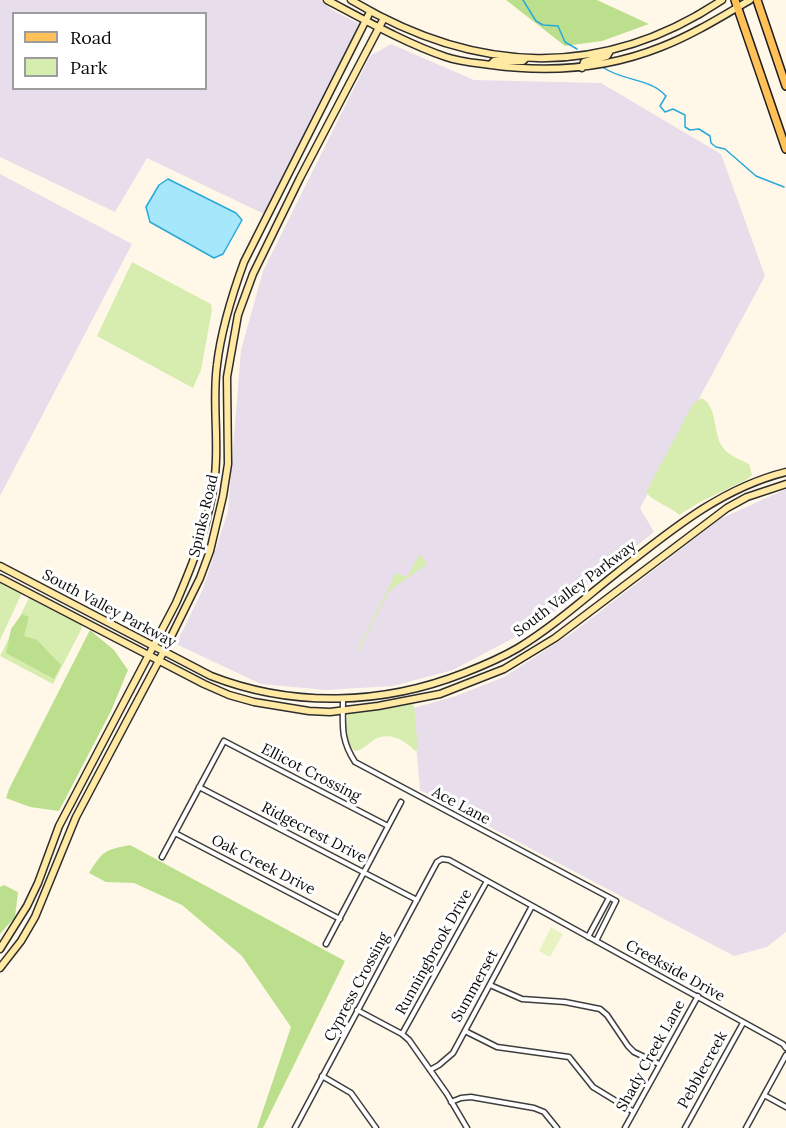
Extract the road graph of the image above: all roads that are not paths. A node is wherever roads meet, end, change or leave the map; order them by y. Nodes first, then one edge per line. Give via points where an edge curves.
1 (327, 0) edge
2 (351, 0) edge
3 (722, 0) edge
4 (750, 0) edge
5 (757, 0) edge
6 (736, 4) edge
7 (370, 12) junction
8 (384, 18) junction
9 (367, 20) junction
10 (379, 26) junction
11 (610, 51) junction
12 (526, 58) junction
13 (490, 65) junction
14 (582, 68) junction
15 (786, 86) edge
16 (786, 149) edge
17 (228, 313) junction
18 (238, 315) junction
19 (215, 418) junction
20 (228, 418) junction
21 (786, 472) edge
22 (786, 484) edge
23 (679, 524) junction
24 (688, 536) junction
25 (0, 566) edge
26 (0, 578) edge
27 (33, 582) junction
28 (28, 592) junction
29 (153, 645) junction
30 (164, 651) junction
31 (147, 655) junction
32 (159, 661) junction
33 (477, 668) junction
34 (483, 678) junction
35 (343, 699) junction
36 (343, 710) junction
37 (83, 780) junction
38 (93, 785) junction
39 (199, 787) junction
40 (401, 802) dead end
41 (388, 826) junction
42 (175, 833) junction
43 (162, 858) dead end
44 (442, 859) joint
45 (364, 872) junction
46 (487, 881) junction
47 (609, 898) junction
48 (417, 900) junction
49 (532, 906) junction
50 (340, 919) junction
51 (588, 937) junction
52 (596, 941) junction
53 (326, 944) dead end
54 (0, 949) edge
55 (0, 968) edge
56 (490, 985) junction
57 (698, 996) junction
58 (357, 1010) junction
59 (743, 1023) junction
60 (465, 1031) junction
61 (402, 1034) junction
62 (786, 1048) edge
63 (786, 1055) edge
64 (659, 1064) junction
65 (430, 1070) junction
66 (322, 1076) junction
67 (764, 1095) junction
68 (451, 1102) junction
69 (786, 1107) edge
70 (634, 1112) junction
71 (294, 1128) edge
72 (376, 1128) edge
73 (467, 1128) edge
74 (557, 1128) edge
75 (625, 1128) edge
76 (685, 1128) edge
77 (746, 1128) edge

1 - 9 main road
2 - 7 main road
3 - 11 main road via 671,28
4 - 6 main road
5 - 15 main road
6 - 14 main road via 662,47
6 - 16 main road
7 - 8 main road
7 - 9 main road, Spinks Road
8 - 10 main road, Spinks Road
8 - 12 main road via 451,45
9 - 10 main road
9 - 17 main road, Spinks Road via 244,262
10 - 13 main road via 447,57
10 - 18 main road, Spinks Road via 253,274
11 - 12 main road via 551,59
11 - 14 main road via 607,56 584,62
12 - 13 main road via 523,62 494,61
13 - 14 main road via 519,70
17 - 18 main road
17 - 19 main road, Spinks Road via 216,365
18 - 20 main road, Spinks Road via 227,377
19 - 20 main road
19 - 29 main road, Spinks Road via 215,474 202,537 176,603
20 - 30 main road, Spinks Road via 228,464 218,522 200,579
21 - 23 main road, South Valley Parkway via 749,484
22 - 24 main road, South Valley Parkway via 727,508
23 - 24 main road
23 - 33 main road, South Valley Parkway via 548,628
24 - 34 main road, South Valley Parkway via 555,638
25 - 27 main road, South Valley Parkway
26 - 28 main road, South Valley Parkway
27 - 28 main road
27 - 29 main road, South Valley Parkway
28 - 31 main road, South Valley Parkway
29 - 30 main road, South Valley Parkway
29 - 31 main road, Spinks Road
30 - 32 main road, Spinks Road
30 - 35 main road, South Valley Parkway via 245,688 283,697
31 - 32 main road, South Valley Parkway
31 - 37 main road, Spinks Road
32 - 36 main road, South Valley Parkway via 229,695 254,702 309,711
32 - 38 main road, Spinks Road
33 - 34 main road
33 - 35 main road, South Valley Parkway via 427,687
34 - 36 main road, South Valley Parkway via 407,702
35 - 36 street, Ace Lane
36 - 47 street, Ace Lane via 345,747 354,762
37 - 38 main road
37 - 54 main road, Spinks Road via 59,826 27,906
38 - 55 main road, Spinks Road via 64,843 35,917
39 - 41 street, Ellicot Crossing via 224,741
39 - 42 street
39 - 45 street, Ridgecrest Drive
40 - 41 street
41 - 45 street
42 - 43 street
42 - 50 street, Oak Creek Drive
44 - 46 street, Creekside Drive
44 - 48 street, Cypress Crossing
45 - 48 street, Ridgecrest Drive
45 - 50 street
46 - 49 street, Creekside Drive
46 - 61 street, Runningbrook Drive
47 - 51 street
47 - 52 street, Ace Lane via 615,901
48 - 58 street, Cypress Crossing
49 - 51 street, Creekside Drive
49 - 56 street, Summerset
50 - 53 street
51 - 52 street, Creekside Drive
52 - 57 street, Creekside Drive
56 - 60 street, Summerset
56 - 64 street via 522,999 565,1002 605,1011 634,1052
57 - 59 street, Creekside Drive
57 - 64 street, Shady Creek Lane
58 - 61 street
58 - 66 street, Cypress Crossing
59 - 62 street, Creekside Drive
59 - 76 street, Pebblecreek
60 - 65 street, Summerset via 453,1053
60 - 70 street via 497,1047 569,1057 593,1087
61 - 65 street
63 - 67 street
64 - 70 street, Shady Creek Lane
65 - 68 street
66 - 71 street, Cypress Crossing
66 - 72 street via 351,1093
67 - 69 street
67 - 77 street
68 - 73 street
68 - 74 street via 471,1097 534,1108 544,1112
70 - 75 street, Shady Creek Lane

